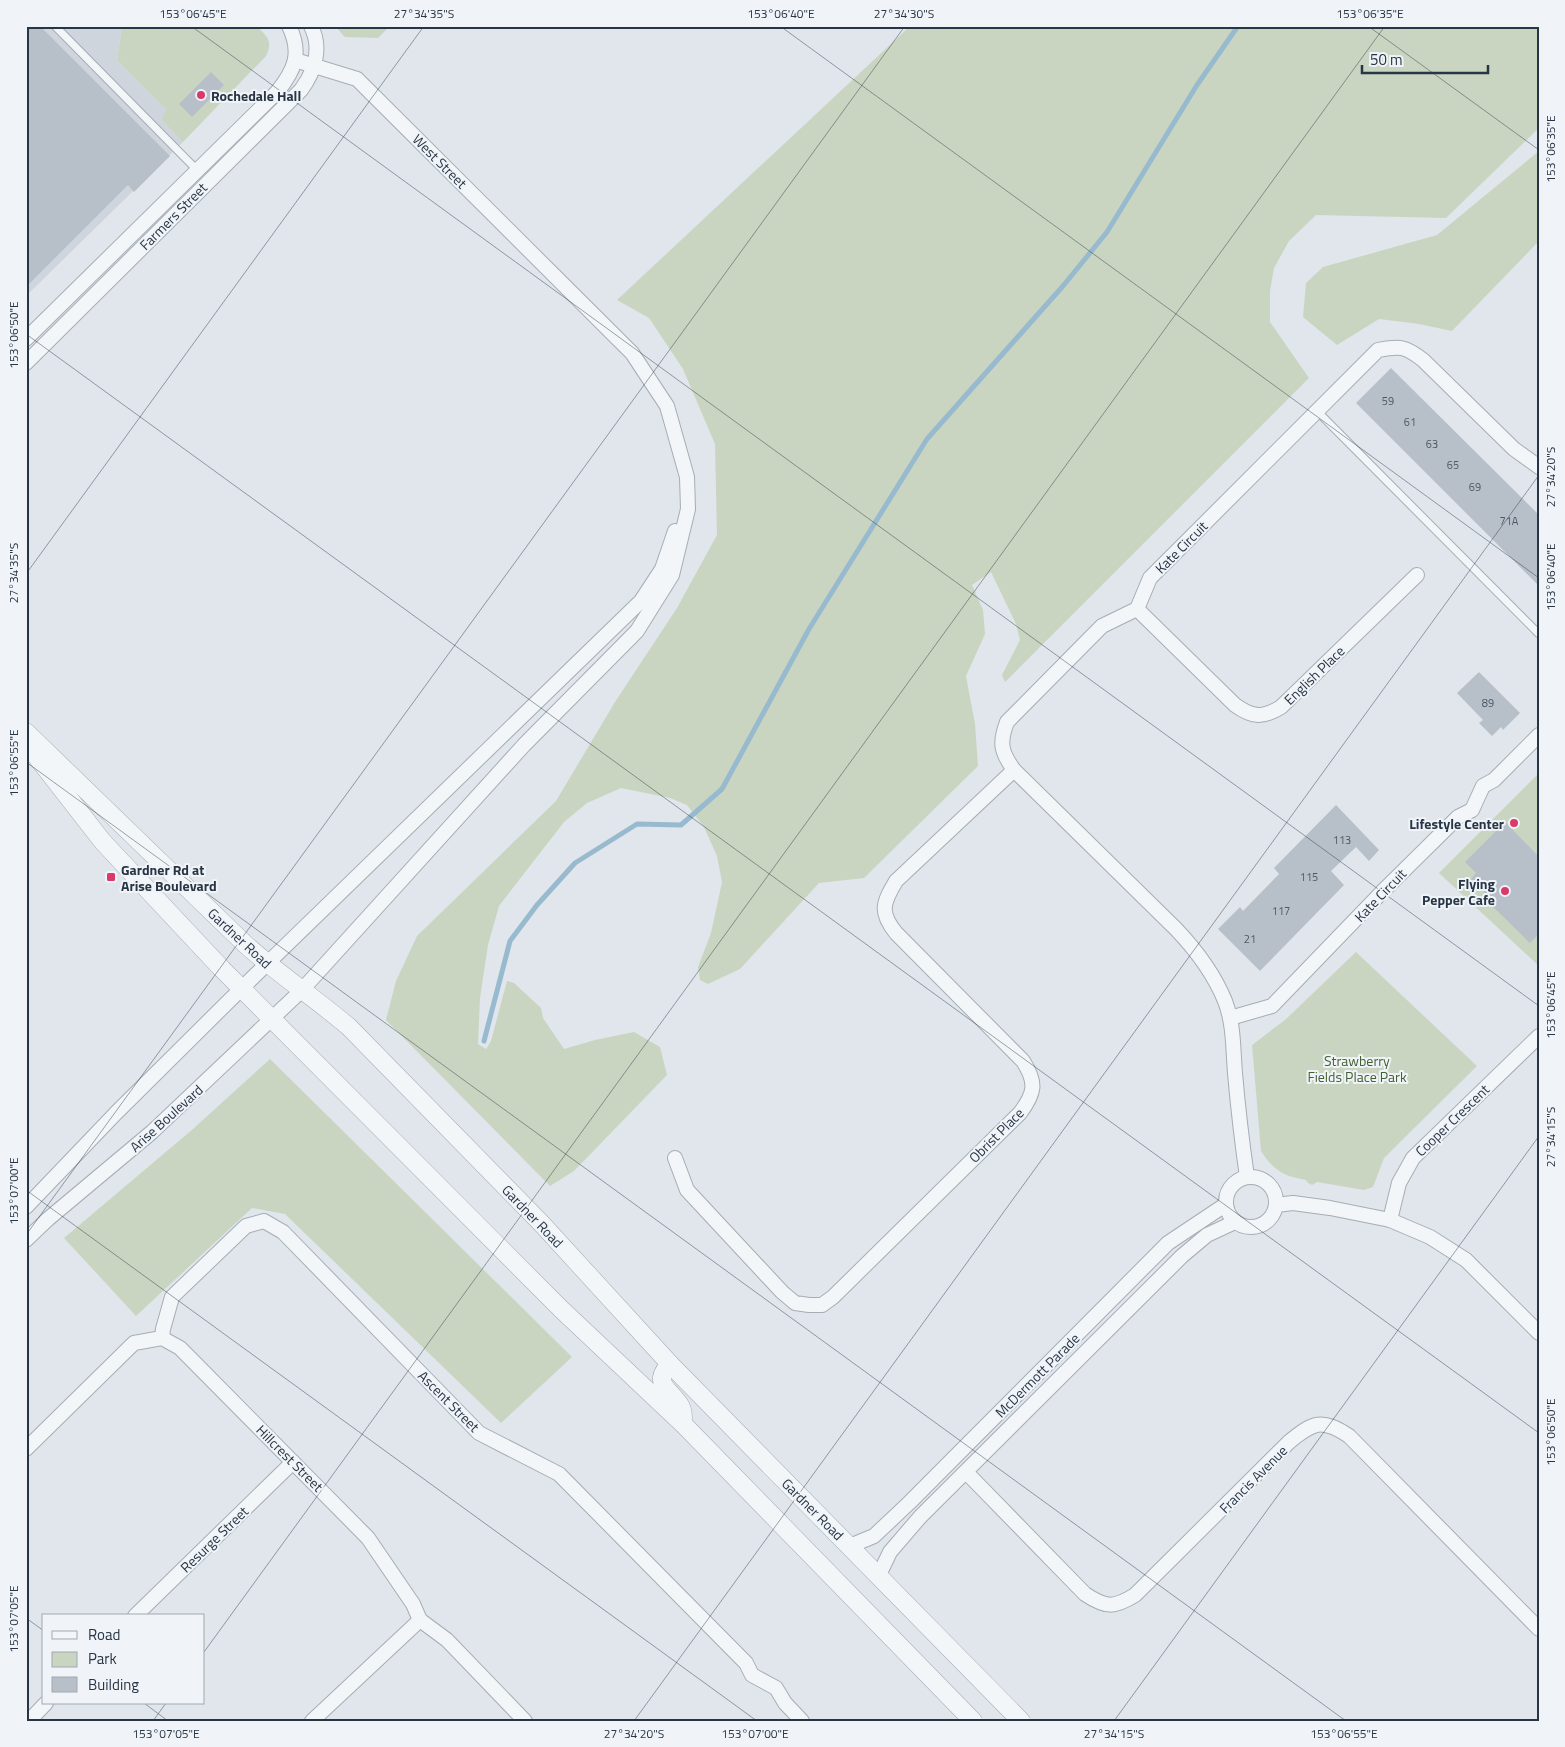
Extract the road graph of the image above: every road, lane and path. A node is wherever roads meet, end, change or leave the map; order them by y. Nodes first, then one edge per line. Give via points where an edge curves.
1 (56, 26) edge
2 (289, 26) edge
3 (311, 26) edge
4 (295, 60) junction
5 (314, 66) junction
6 (197, 170) junction
7 (209, 181) junction
8 (26, 339) edge
9 (26, 363) edge
10 (1317, 411) junction
11 (1539, 467) edge
12 (687, 476) junction
13 (1418, 575) dead end
14 (1136, 609) junction
15 (1539, 634) edge
16 (508, 729) junction
17 (26, 732) edge
18 (1539, 735) edge
19 (26, 743) edge
20 (524, 744) junction
21 (1014, 770) junction
22 (267, 964) junction
23 (242, 988) junction
24 (301, 991) junction
25 (1230, 1018) junction
26 (272, 1019) junction
27 (1539, 1036) edge
28 (675, 1158) dead end
29 (1247, 1176) junction
30 (1225, 1205) junction
31 (1276, 1205) junction
32 (26, 1207) edge
33 (1390, 1220) junction
34 (1235, 1222) junction
35 (26, 1240) edge
36 (1539, 1333) edge
37 (162, 1338) junction
38 (670, 1364) junction
39 (684, 1425) junction
40 (26, 1449) edge
41 (293, 1462) junction
42 (966, 1472) junction
43 (850, 1546) junction
44 (879, 1575) junction
45 (138, 1614) edge
46 (420, 1620) junction
47 (1539, 1630) edge
48 (45, 1704) edge
49 (29, 1721) edge
50 (312, 1721) edge
51 (525, 1721) edge
52 (802, 1721) edge
53 (973, 1721) edge
54 (1021, 1721) edge

1 - 6 lane
2 - 4 street via 294,38
3 - 5 street via 317,39
4 - 5 street, West Street
4 - 6 street, Farmers Street via 293,70 277,92
5 - 7 street, Farmers Street via 301,90
5 - 12 street, West Street via 358,79 632,353 667,406
6 - 7 street
6 - 8 street, Farmers Street
7 - 9 street, Farmers Street
10 - 11 street, Kate Circuit via 1378,350 1408,348 1514,450
10 - 14 street, Kate Circuit via 1150,578
10 - 15 lane
12 - 16 street via 678,522 662,569 641,601
12 - 20 street, Arise Boulevard via 688,509 672,575 637,631
13 - 14 street, English Place via 1281,707 1259,716 1246,713 1235,705
14 - 21 street via 1102,626 1007,722 1002,745
16 - 20 street
16 - 22 street
17 - 22 street, Gardner Road
18 - 25 street, Kate Circuit via 1494,780 1483,786 1472,810 1458,817 1272,1006
19 - 23 street via 102,842
20 - 24 street, Arise Boulevard
21 - 25 street via 1196,950 1224,1000
21 - 28 street, Obrist Place via 896,881 886,899 884,912 896,933 1023,1062 1031,1074 1032,1086 1030,1100 1020,1113 822,1305 795,1303 782,1292 687,1190
22 - 23 street
22 - 24 street, Gardner Road
23 - 26 street
23 - 32 street
24 - 26 street, Arise Boulevard
24 - 38 street, Gardner Road via 321,1003 362,1041 541,1223
25 - 29 street
26 - 35 street, Arise Boulevard via 152,1132
26 - 39 street via 560,1309
27 - 33 street, Cooper Crescent via 1413,1158 1399,1183
29 - 30 street via 1229,1188
29 - 31 street via 1264,1180 1271,1186
30 - 34 street
30 - 43 street, McDermott Parade via 1168,1243 909,1503 874,1536
31 - 33 street via 1293,1203
31 - 34 street via 1268,1220 1261,1225 1243,1226
33 - 36 street via 1430,1237 1466,1260
34 - 42 street, McDermott Parade via 1207,1236 1182,1256
37 - 40 street via 134,1343
37 - 41 street, Hillcrest Street via 180,1348
37 - 52 street, Ascent Street via 172,1297 246,1226 264,1221 271,1224 283,1232 479,1432 559,1474 746,1663 752,1675 776,1688
38 - 39 street via 661,1378 664,1387 682,1409
38 - 43 street, Gardner Road
39 - 53 street
41 - 45 street, Resurge Street
41 - 46 street, Hillcrest Street via 368,1538 413,1604
42 - 44 street, McDermott Parade via 890,1552
42 - 47 street, Francis Avenue via 1085,1594 1108,1606 1122,1603 1135,1595 1304,1430 1320,1424 1335,1426 1349,1436
43 - 44 street, Gardner Road
44 - 54 street, Gardner Road
46 - 50 street
46 - 51 street, Hillcrest Street via 447,1640
48 - 49 street

